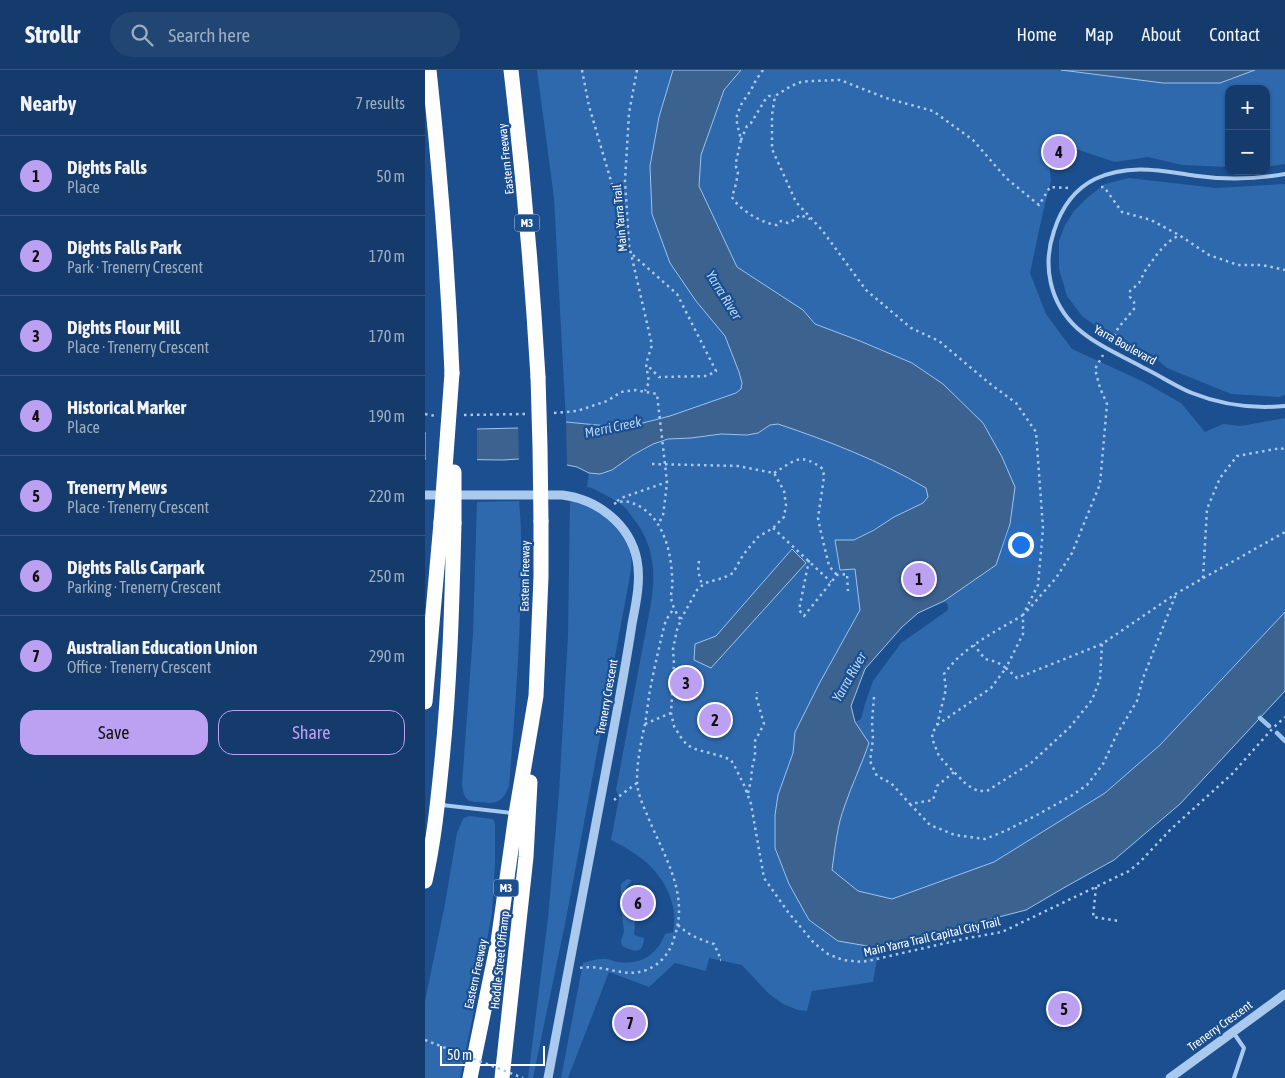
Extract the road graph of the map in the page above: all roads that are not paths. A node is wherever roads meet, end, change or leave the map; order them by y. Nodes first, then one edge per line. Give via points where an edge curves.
1 (429, 70) edge
2 (511, 70) edge
3 (1285, 174) edge
4 (1285, 406) edge
5 (425, 496) edge
6 (448, 523) junction
7 (536, 696) junction
8 (425, 702) edge
9 (438, 804) junction
10 (516, 814) junction
11 (425, 880) edge
12 (1285, 994) edge
13 (1233, 1032) junction
14 (470, 1078) edge
15 (502, 1078) edge
16 (548, 1078) edge
17 (1170, 1078) edge
18 (1234, 1078) edge

1 - 6 highway, bridge via 449,288 452,373
2 - 7 highway, Eastern Freeway / M3, bridge via 526,217 541,447 541,577
3 - 4 lane, Yarra Boulevard via 1227,178 1135,169 1105,175 1079,188 1064,208 1052,236 1048,256 1048,274 1060,306 1069,320 1091,338 1212,400 1239,406
5 - 16 street, Trenerry Crescent via 562,495 580,498 602,509 617,522 632,544 637,559 638,591
6 - 8 highway
6 - 9 highway via 452,626
7 - 10 highway, Eastern Freeway / M3
7 - 15 highway, Hoddle Street Offramp via 526,857
9 - 10 lane
9 - 11 highway
10 - 14 highway, Eastern Freeway / M3 via 498,942
12 - 13 street, Trenerry Crescent
13 - 17 street, Trenerry Crescent
13 - 18 lane via 1245,1048

